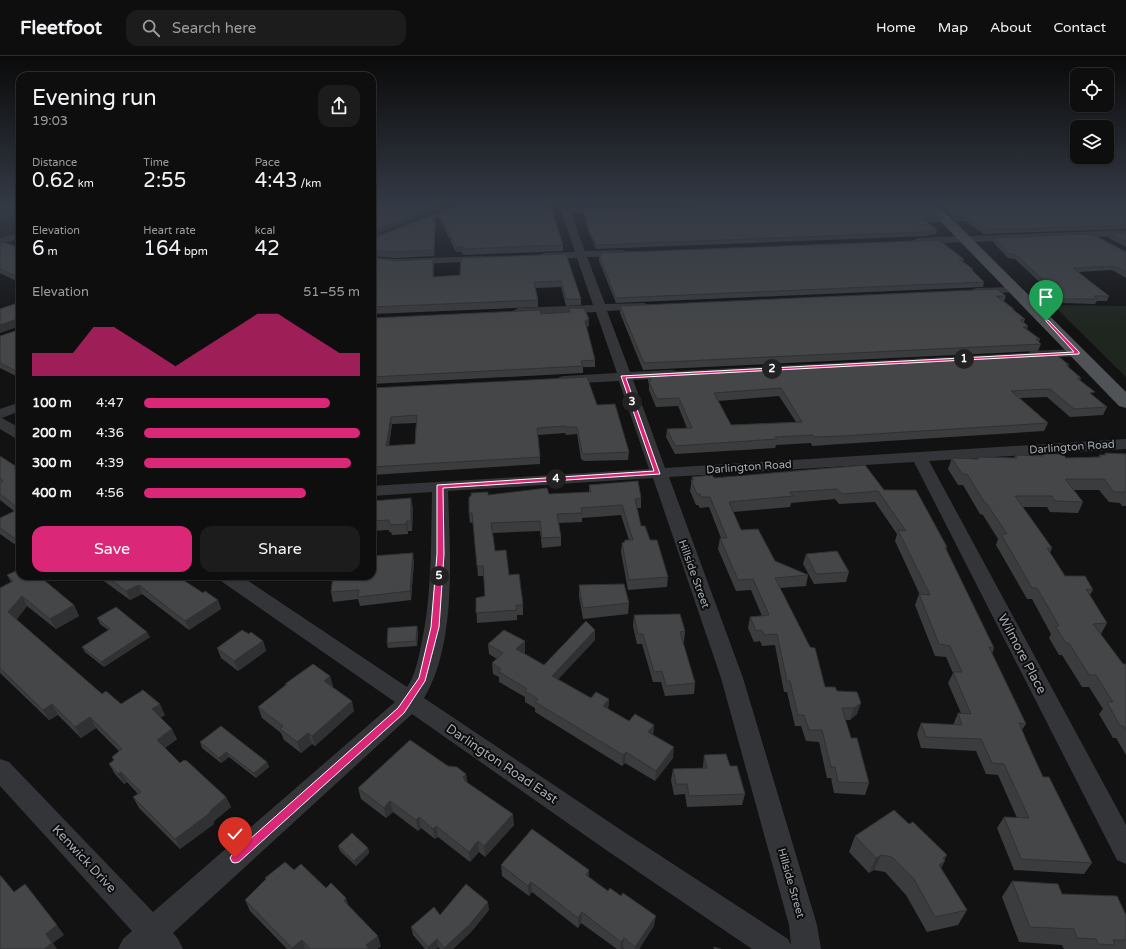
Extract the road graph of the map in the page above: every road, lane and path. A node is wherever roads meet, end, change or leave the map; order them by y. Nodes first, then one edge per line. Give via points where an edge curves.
1 (578, 246) edge
2 (972, 246) edge
3 (635, 253) edge
4 (581, 255) junction
5 (533, 257) edge
6 (493, 258) edge
7 (376, 262) edge
8 (1015, 290) junction
9 (962, 292) edge
10 (655, 305) edge
11 (599, 308) junction
12 (505, 312) edge
13 (1078, 353) junction
14 (1019, 356) edge
15 (687, 373) edge
16 (623, 377) junction
17 (553, 380) edge
18 (1126, 402) edge
19 (16, 408) edge
20 (16, 413) edge
21 (0, 415) edge
22 (0, 422) edge
23 (16, 432) edge
24 (1126, 444) edge
25 (919, 457) junction
26 (658, 473) junction
27 (440, 487) junction
28 (376, 491) edge
29 (234, 580) edge
30 (409, 701) junction
31 (0, 769) edge
32 (1126, 851) edge
33 (160, 940) edge
34 (133, 949) edge
35 (778, 949) edge
36 (806, 949) edge

1 - 4 street, Hillside Street
2 - 8 main road
3 - 4 street
4 - 5 street
4 - 11 street, Hillside Street
6 - 7 street
8 - 9 street
8 - 13 main road
10 - 11 street
11 - 12 street
11 - 16 street, Hillside Street
13 - 14 street
13 - 18 main road
15 - 16 street
16 - 17 street
16 - 26 street, Hillside Street
19 - 21 street
20 - 21 street
22 - 23 street
24 - 25 street, Darlington Road
25 - 26 street, Darlington Road
25 - 32 street, Wilmore Place
26 - 27 street, Darlington Road
26 - 36 street, Hillside Street via 732,678 803,925
27 - 28 street, Darlington Road
27 - 30 street via 440,554 435,627 422,679
29 - 30 street, Darlington Road East
30 - 33 street
30 - 35 street, Darlington Road East
31 - 33 street, Kenwick Drive
33 - 34 street

